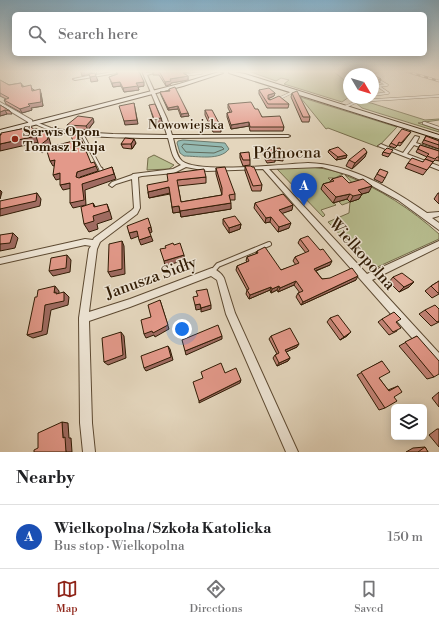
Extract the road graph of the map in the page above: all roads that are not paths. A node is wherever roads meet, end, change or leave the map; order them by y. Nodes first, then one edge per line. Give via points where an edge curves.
1 (156, 92) edge
2 (293, 92) edge
3 (298, 92) edge
4 (387, 92) edge
5 (153, 93) junction
6 (379, 94) edge
7 (439, 96) edge
8 (273, 100) edge
9 (379, 100) edge
10 (0, 103) edge
11 (350, 104) edge
12 (345, 107) junction
13 (424, 123) dead end
14 (34, 124) junction
15 (439, 128) edge
16 (0, 132) edge
17 (30, 132) edge
18 (43, 134) edge
19 (85, 134) junction
20 (288, 136) dead end
21 (171, 137) junction
22 (417, 137) dead end
23 (439, 137) edge
24 (412, 143) junction
25 (381, 146) dead end
26 (439, 152) edge
27 (404, 155) junction
28 (184, 166) junction
29 (264, 167) junction
30 (439, 168) edge
31 (100, 174) edge
32 (135, 175) junction
33 (112, 185) dead end
34 (439, 214) edge
35 (426, 216) junction
36 (439, 227) edge
37 (95, 242) junction
38 (269, 244) dead end
39 (439, 244) edge
40 (0, 261) edge
41 (212, 272) junction
42 (365, 279) junction
43 (84, 318) junction
44 (439, 360) edge
45 (89, 452) edge
46 (292, 452) edge

1 - 5 main road
2 - 8 lane
3 - 12 main road
4 - 6 lane
5 - 14 main road
5 - 21 street
7 - 9 lane
10 - 14 street, Nowowiejska
11 - 12 lane
12 - 23 main road
13 - 15 lane
14 - 16 main road
14 - 19 street, Nowowiejska via 50,130
17 - 18 lane via 36,130
19 - 21 street, Nowowiejska
19 - 31 lane via 83,136 101,168
20 - 21 street, Nowowiejska
21 - 28 street via 174,154
22 - 24 street
24 - 26 street
24 - 27 street
25 - 27 street
27 - 30 street
28 - 29 street, Północna via 202,170
28 - 32 street, Północna via 174,171
29 - 35 street, Północna via 308,164 332,167 385,190
29 - 42 street, Wielkopolna
32 - 33 street, Północna
32 - 37 street via 135,212
34 - 35 street
35 - 36 street, Północna
37 - 40 street
37 - 43 street
38 - 41 lane, Janusza Sidły via 218,265
39 - 42 street
41 - 43 street, Janusza Sidły
41 - 46 street via 220,278 231,314
42 - 44 street, Wielkopolna
43 - 45 street

